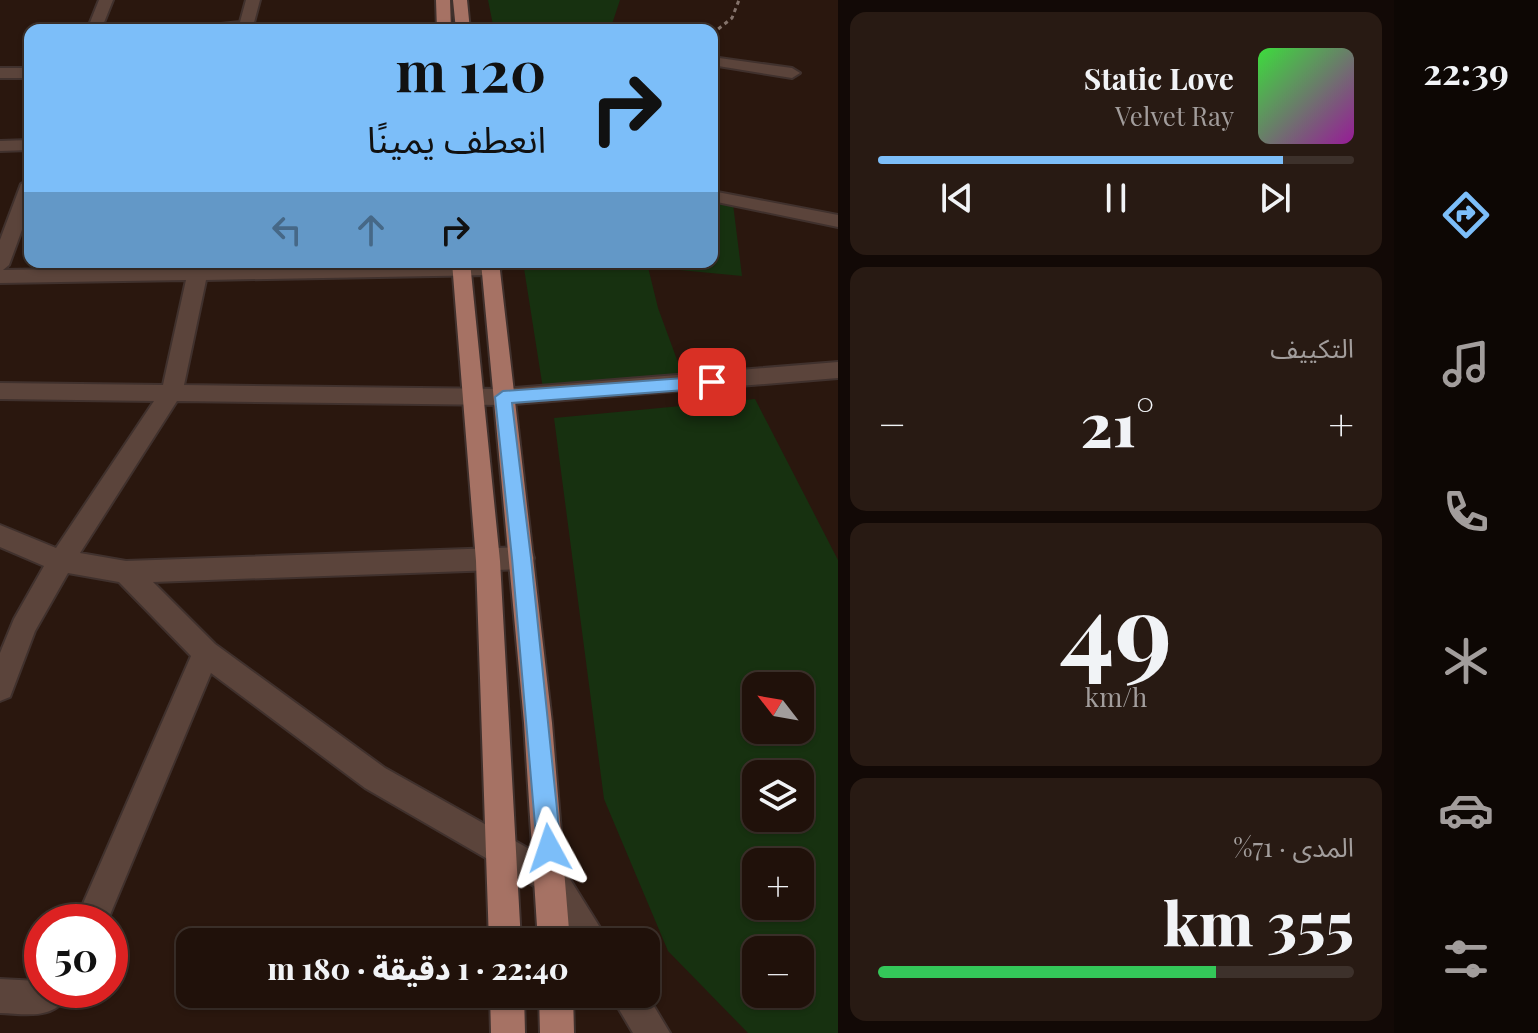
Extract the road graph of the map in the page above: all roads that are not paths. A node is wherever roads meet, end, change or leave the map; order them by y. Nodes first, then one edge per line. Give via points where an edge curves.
1 (106, 0) edge
2 (253, 0) edge
3 (443, 0) edge
4 (460, 0) edge
5 (96, 24) edge
6 (247, 24) edge
7 (444, 24) edge
8 (464, 24) edge
9 (718, 62) edge
10 (0, 73) edge
11 (24, 73) edge
12 (792, 73) dead end
13 (24, 145) edge
14 (0, 146) edge
15 (718, 197) edge
16 (24, 200) edge
17 (838, 221) edge
18 (0, 265) edge
19 (286, 268) edge
20 (461, 268) edge
21 (490, 268) edge
22 (199, 269) edge
23 (0, 277) edge
24 (838, 370) edge
25 (0, 391) edge
26 (172, 391) junction
27 (471, 395) junction
28 (503, 397) junction
29 (0, 536) edge
30 (522, 558) junction
31 (61, 561) junction
32 (488, 561) junction
33 (126, 572) junction
34 (206, 653) junction
35 (0, 688) edge
36 (502, 850) junction
37 (552, 879) junction
38 (99, 904) edge
39 (505, 928) edge
40 (554, 928) edge
41 (584, 928) edge
42 (0, 996) edge
43 (24, 997) edge
44 (507, 1008) edge
45 (556, 1008) edge
46 (636, 1008) edge
47 (508, 1033) edge
48 (557, 1033) edge
49 (653, 1033) edge

1 - 5 street
2 - 6 street
3 - 7 main road
4 - 8 main road
9 - 12 street
10 - 11 street
13 - 14 street
15 - 17 street
16 - 18 street
19 - 22 street
20 - 27 main road
21 - 28 main road
22 - 23 street
22 - 26 street
24 - 28 street
25 - 26 street
26 - 27 street
26 - 31 street
27 - 28 street
27 - 32 main road
28 - 30 main road
29 - 31 street
30 - 32 street
30 - 37 main road
31 - 33 street
31 - 35 street via 23,628
32 - 33 street
32 - 36 main road
33 - 34 street
34 - 36 street via 375,778
34 - 38 street
36 - 37 street
36 - 39 main road
37 - 40 main road
37 - 41 street
42 - 43 street
44 - 47 main road
45 - 48 main road
46 - 49 street

